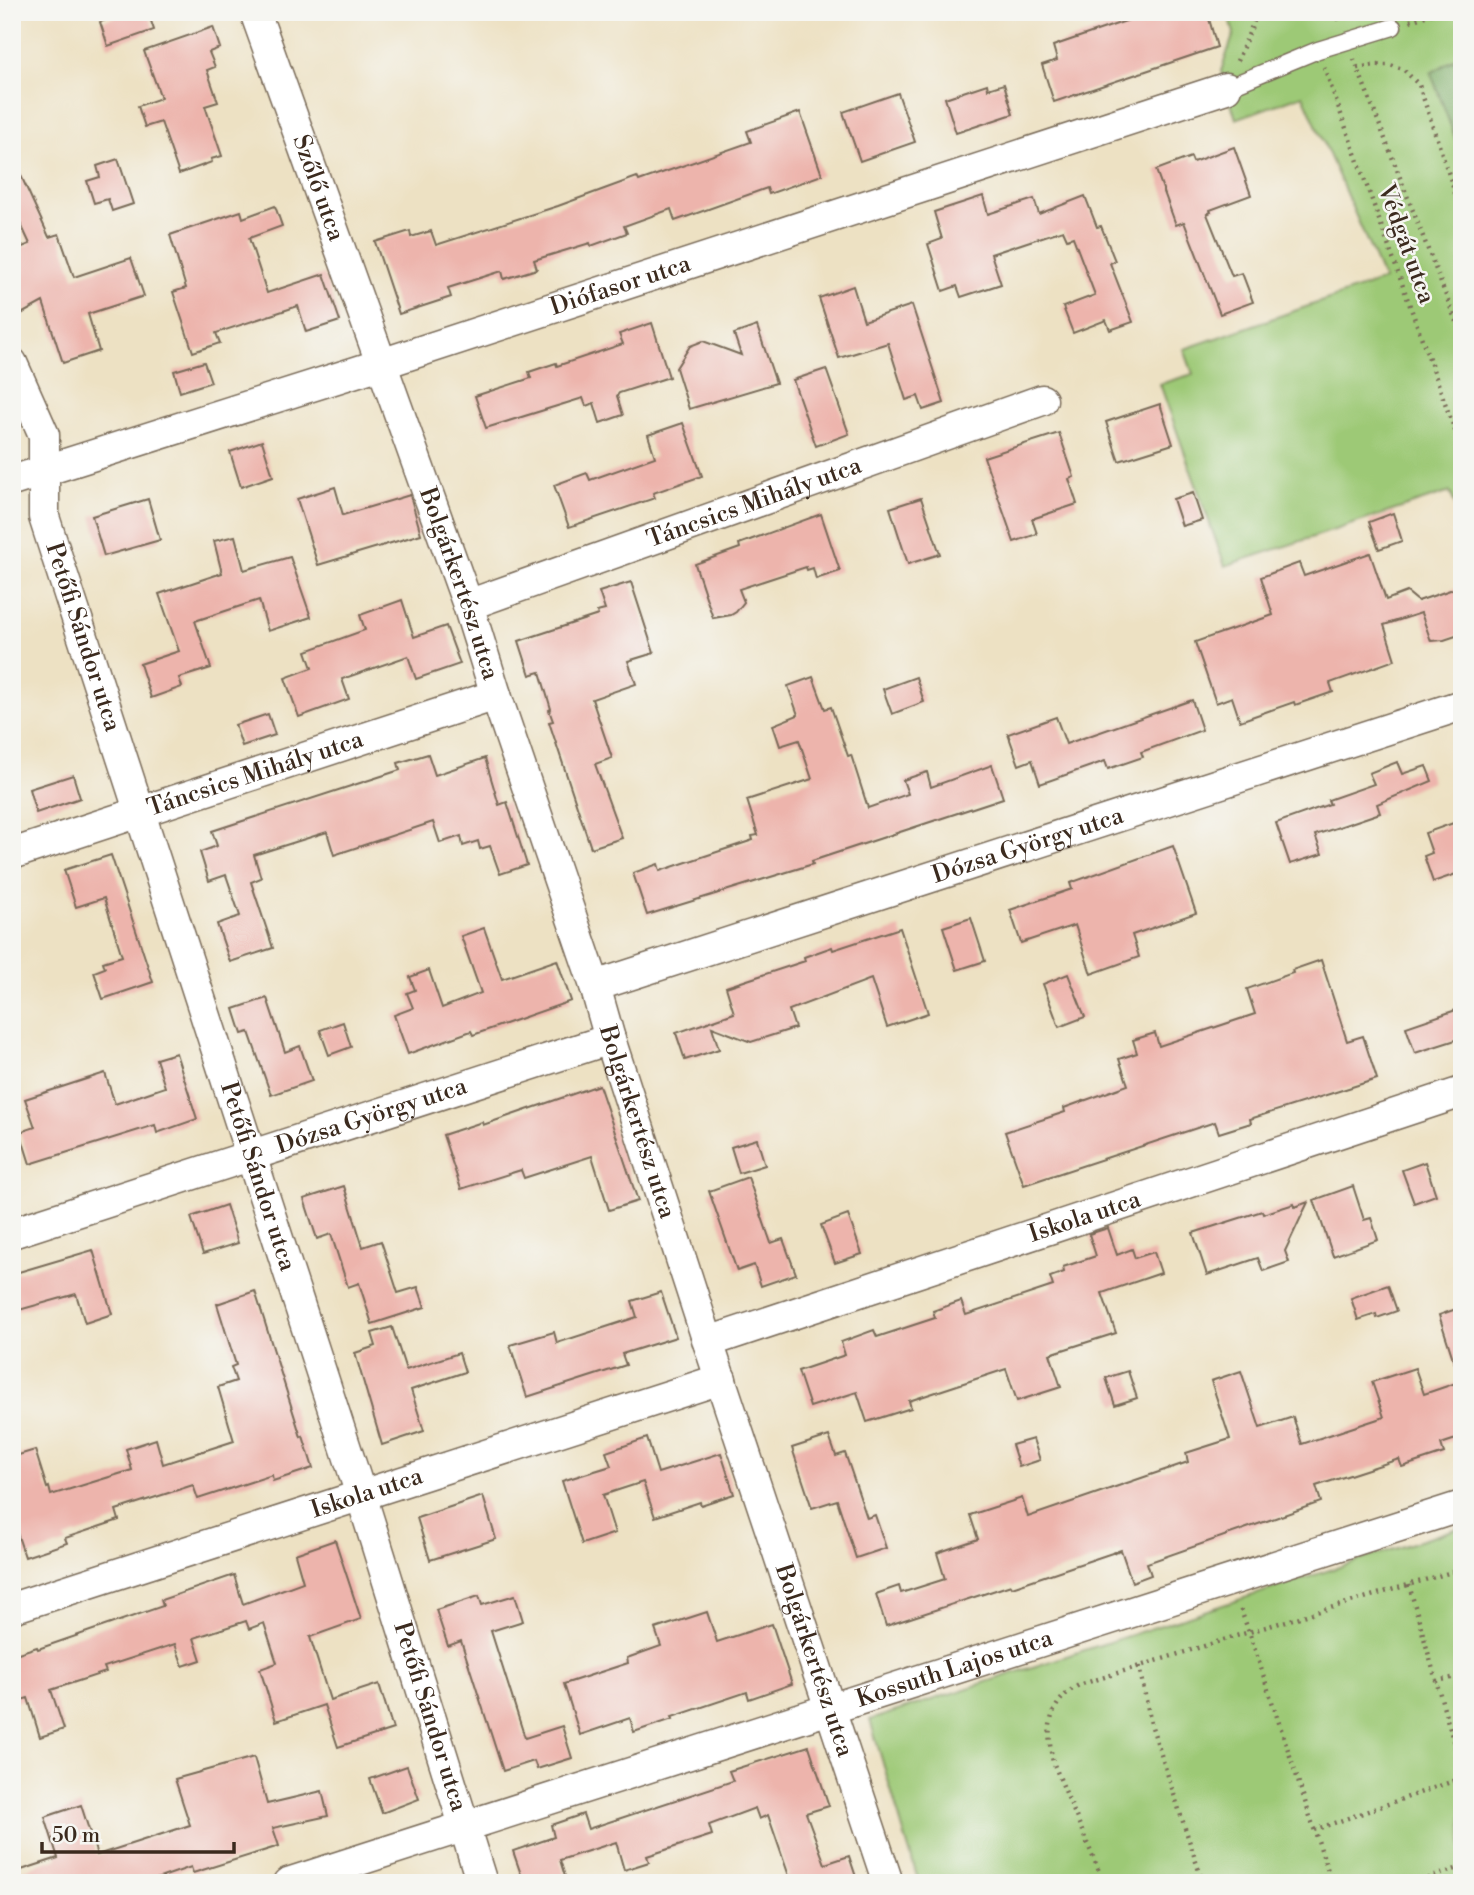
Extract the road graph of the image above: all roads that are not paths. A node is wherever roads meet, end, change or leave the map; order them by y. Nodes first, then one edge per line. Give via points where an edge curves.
1 (255, 12) edge
2 (1393, 27) road end
3 (1226, 88) joint
4 (12, 363) edge
5 (381, 364) junction
6 (1042, 400) dead end
7 (45, 470) junction
8 (12, 481) edge
9 (468, 604) junction
10 (496, 695) junction
11 (1462, 705) edge
12 (139, 813) junction
13 (12, 853) edge
14 (595, 986) junction
15 (610, 1039) junction
16 (1462, 1092) edge
17 (250, 1157) junction
18 (12, 1233) edge
19 (708, 1342) junction
20 (721, 1379) junction
21 (361, 1494) junction
22 (1462, 1506) edge
23 (12, 1608) edge
24 (830, 1708) junction
25 (463, 1826) junction
26 (288, 1883) edge
27 (482, 1883) edge
28 (888, 1883) edge

1 - 5 street, Szőlő utca
2 - 3 lane via 1318,50
3 - 5 street, Diófasor utca
4 - 7 street, Petőfi Sándor utca via 44,435
5 - 7 street, Diófasor utca
5 - 9 street, Bolgárkertész utca
6 - 9 street, Táncsics Mihály utca
7 - 8 street, Diófasor utca
7 - 12 street, Petőfi Sándor utca via 44,517
9 - 10 street, Bolgárkertész utca
10 - 12 street, Táncsics Mihály utca
10 - 14 street, Bolgárkertész utca
11 - 14 street, Dózsa György utca
12 - 13 street, Táncsics Mihály utca
12 - 17 street, Petőfi Sándor utca
14 - 15 street, Bolgárkertész utca
15 - 17 street, Dózsa György utca
15 - 19 street, Bolgárkertész utca
16 - 19 street, Iskola utca
17 - 18 street, Dózsa György utca
17 - 21 street, Petőfi Sándor utca
19 - 20 street, Bolgárkertész utca
20 - 21 street, Iskola utca
20 - 24 street, Bolgárkertész utca
21 - 23 street, Iskola utca
21 - 25 street, Petőfi Sándor utca
22 - 24 street, Kossuth Lajos utca
24 - 25 street, Kossuth Lajos utca
24 - 28 street, Bolgárkertész utca
25 - 26 street, Kossuth Lajos utca
25 - 27 street, Petőfi Sándor utca

